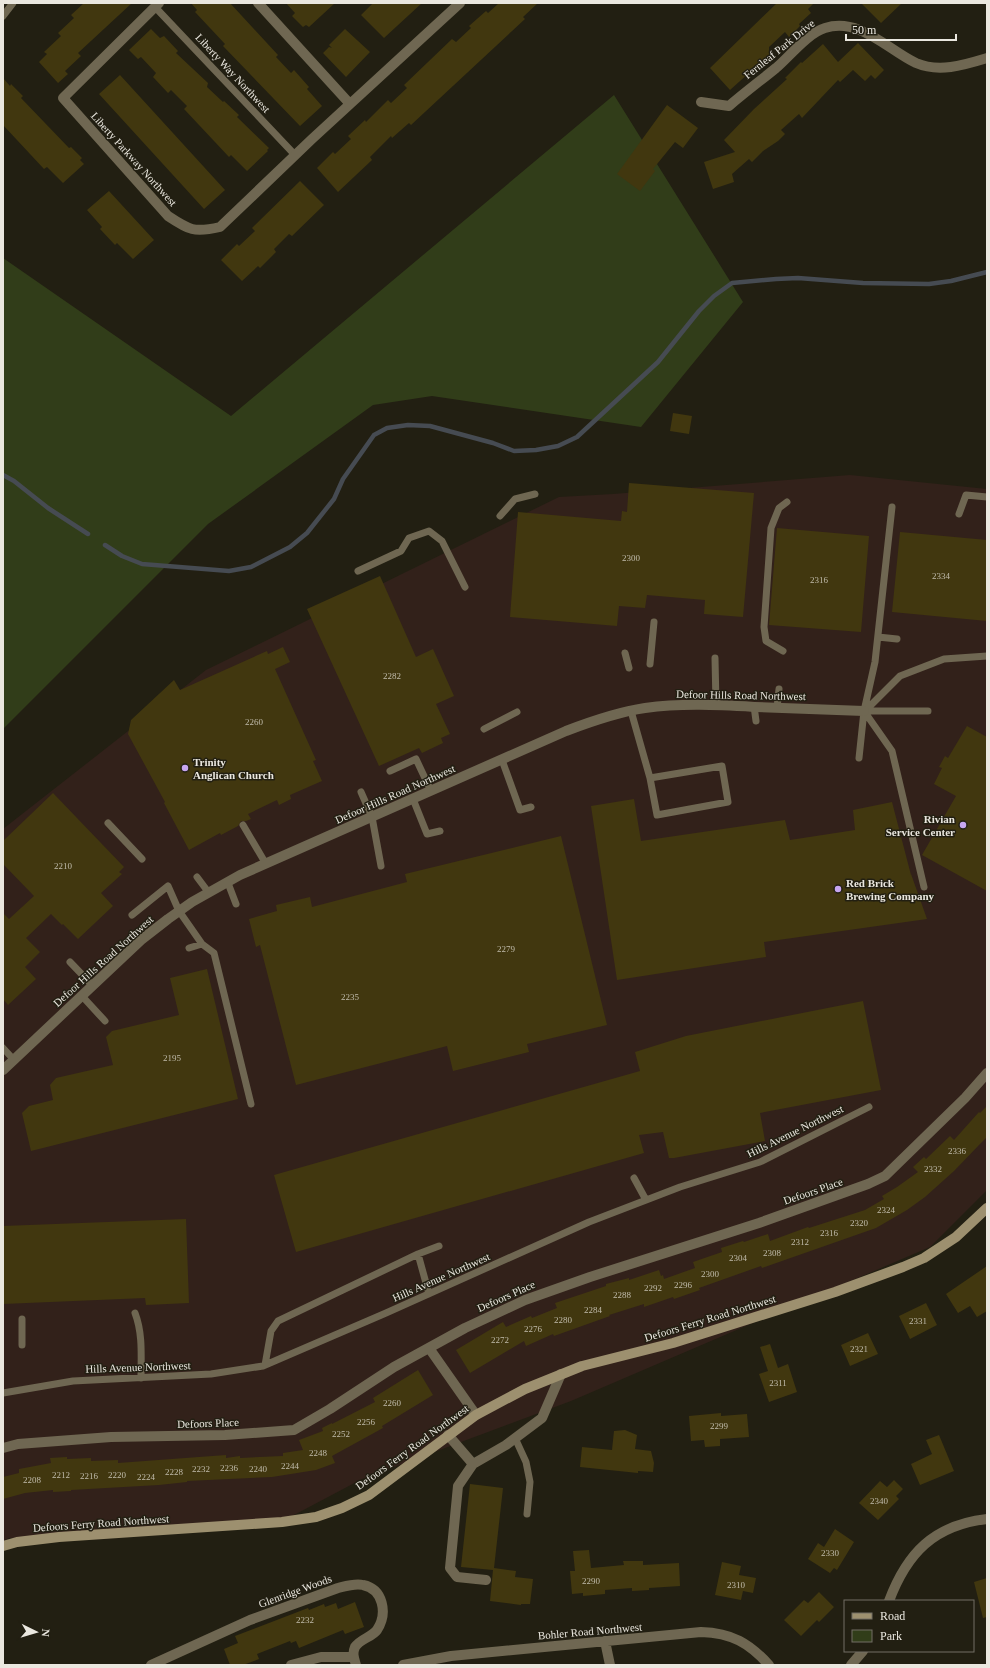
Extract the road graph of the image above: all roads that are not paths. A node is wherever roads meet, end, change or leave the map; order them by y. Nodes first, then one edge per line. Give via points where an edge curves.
1 (14, 3) edge
2 (258, 3) edge
3 (460, 3) edge
4 (157, 5) edge
5 (3, 16) edge
6 (987, 58) edge
7 (701, 102) dead end
8 (350, 104) junction
9 (295, 155) junction
10 (535, 494) dead end
11 (987, 497) edge
12 (787, 502) dead end
13 (892, 507) dead end
14 (959, 514) dead end
15 (500, 516) dead end
16 (358, 571) dead end
17 (465, 587) dead end
18 (654, 622) dead end
19 (878, 637) junction
20 (896, 639) dead end
21 (783, 651) dead end
22 (625, 653) dead end
23 (987, 656) edge
24 (715, 658) dead end
25 (650, 664) dead end
26 (629, 668) dead end
27 (779, 688) dead end
28 (716, 705) junction
29 (754, 706) junction
30 (777, 708) junction
31 (631, 711) junction
32 (864, 711) junction
33 (517, 712) dead end
34 (928, 712) dead end
35 (756, 721) dead end
36 (484, 729) dead end
37 (858, 758) dead end
38 (502, 760) junction
39 (390, 771) dead end
40 (650, 778) junction
41 (431, 791) junction
42 (361, 792) dead end
43 (413, 799) junction
44 (531, 807) dead end
45 (372, 817) junction
46 (108, 823) dead end
47 (243, 825) dead end
48 (440, 831) dead end
49 (142, 859) dead end
50 (266, 864) junction
51 (381, 866) dead end
52 (197, 877) dead end
53 (228, 882) junction
54 (924, 886) dead end
55 (209, 893) junction
56 (236, 904) dead end
57 (180, 911) junction
58 (132, 914) dead end
59 (202, 944) junction
60 (189, 948) dead end
61 (70, 962) dead end
62 (93, 986) junction
63 (82, 996) junction
64 (105, 1021) dead end
65 (3, 1048) edge
66 (14, 1060) junction
67 (3, 1070) edge
68 (987, 1073) edge
69 (251, 1104) dead end
70 (869, 1108) dead end
71 (634, 1178) dead end
72 (646, 1200) junction
73 (987, 1208) edge
74 (439, 1246) dead end
75 (418, 1254) junction
76 (429, 1294) junction
77 (135, 1313) dead end
78 (22, 1319) dead end
79 (22, 1345) dead end
80 (429, 1348) junction
81 (265, 1365) junction
82 (561, 1374) junction
83 (141, 1378) junction
84 (3, 1393) edge
85 (476, 1415) junction
86 (448, 1435) junction
87 (515, 1438) junction
88 (3, 1448) edge
89 (473, 1464) junction
90 (527, 1514) dead end
91 (987, 1519) edge
92 (3, 1546) edge
93 (486, 1580) dead end
94 (889, 1600) edge
95 (605, 1641) junction
96 (863, 1652) edge
97 (355, 1661) edge
98 (151, 1665) edge
99 (291, 1665) edge
100 (403, 1665) edge
101 (610, 1665) edge
102 (769, 1665) edge
103 (851, 1665) edge

1 - 5 lane
2 - 8 street
3 - 8 street, Liberty Parkway Northwest
4 - 9 lane, Liberty Way Northwest
4 - 9 street, Liberty Parkway Northwest via 63,98 168,216 186,228 201,231 220,227
6 - 7 street, Fernleaf Park Drive via 954,67 936,67 917,63 875,37 857,30 841,26 826,27 729,106
8 - 9 street, Liberty Parkway Northwest
10 - 15 lane via 514,499
11 - 14 lane via 966,495
12 - 21 lane via 779,508 771,528 764,627 766,641
13 - 19 lane
16 - 17 lane via 400,551 409,538 429,531 442,541
18 - 25 lane
19 - 20 lane
19 - 32 lane
22 - 26 lane
23 - 32 lane via 944,659 900,676
24 - 28 lane
27 - 30 lane
28 - 29 street, Defoor Hills Road Northwest
28 - 31 street, Defoor Hills Road Northwest via 675,705
29 - 30 street, Defoor Hills Road Northwest
29 - 35 lane
30 - 32 street, Defoor Hills Road Northwest
31 - 38 street, Defoor Hills Road Northwest via 586,724
31 - 40 lane
32 - 34 lane
32 - 37 lane
32 - 54 lane via 892,751
33 - 36 lane
38 - 41 street, Defoor Hills Road Northwest
38 - 44 lane via 520,810
39 - 41 lane via 416,759
40 - 40 lane via 657,815 728,802 722,766
41 - 43 street, Defoor Hills Road Northwest
42 - 45 lane
43 - 45 street, Defoor Hills Road Northwest
43 - 48 lane via 427,834
45 - 50 street, Defoor Hills Road Northwest
45 - 51 lane
46 - 49 lane
47 - 50 lane
50 - 53 street, Defoor Hills Road Northwest
52 - 55 lane
53 - 55 street, Defoor Hills Road Northwest
53 - 56 lane
55 - 57 street, Defoor Hills Road Northwest
57 - 58 lane via 168,886
57 - 59 lane
57 - 62 street, Defoor Hills Road Northwest via 141,940
59 - 60 lane
59 - 69 lane via 214,953
61 - 62 lane
62 - 63 street, Defoor Hills Road Northwest
63 - 64 lane
63 - 66 street, Defoor Hills Road Northwest
65 - 66 lane
66 - 67 street, Defoor Hills Road Northwest
68 - 80 street, Defoors Place via 885,1176 758,1223 597,1274 525,1300
70 - 72 lane, Hills Avenue Northwest via 760,1162
71 - 72 lane
72 - 76 lane, Hills Avenue Northwest via 589,1222
73 - 82 street, Defoors Ferry Road Northwest via 956,1237 924,1258 903,1267 835,1292 695,1336
74 - 75 lane
75 - 76 lane
75 - 81 lane via 278,1321 271,1332
76 - 81 lane, Hills Avenue Northwest
77 - 83 lane via 141,1341
78 - 79 lane
80 - 85 street
80 - 88 street, Defoors Place via 294,1430 225,1435 111,1437 18,1444
81 - 83 lane, Hills Avenue Northwest via 211,1374
82 - 85 street, Defoors Ferry Road Northwest via 525,1389
82 - 87 street via 542,1418
83 - 84 lane, Hills Avenue Northwest via 73,1381
85 - 86 street, Defoors Ferry Road Northwest
86 - 89 street
86 - 92 street, Defoors Ferry Road Northwest via 369,1495 316,1517 282,1522 59,1537
87 - 89 street
87 - 90 lane via 526,1462 530,1482
89 - 93 street via 458,1486 450,1568 457,1577
91 - 94 street via 959,1525 932,1538 912,1556 897,1579
95 - 100 street, Bohler Road Northwest via 451,1656
95 - 101 street
95 - 102 street, Bohler Road Northwest via 713,1633 744,1642 757,1651
96 - 103 street
97 - 98 street, Glenridge Woods via 355,1647 377,1630 383,1606 380,1595 374,1589 353,1584 250,1620
97 - 99 street, Glenridge Woods via 321,1657

